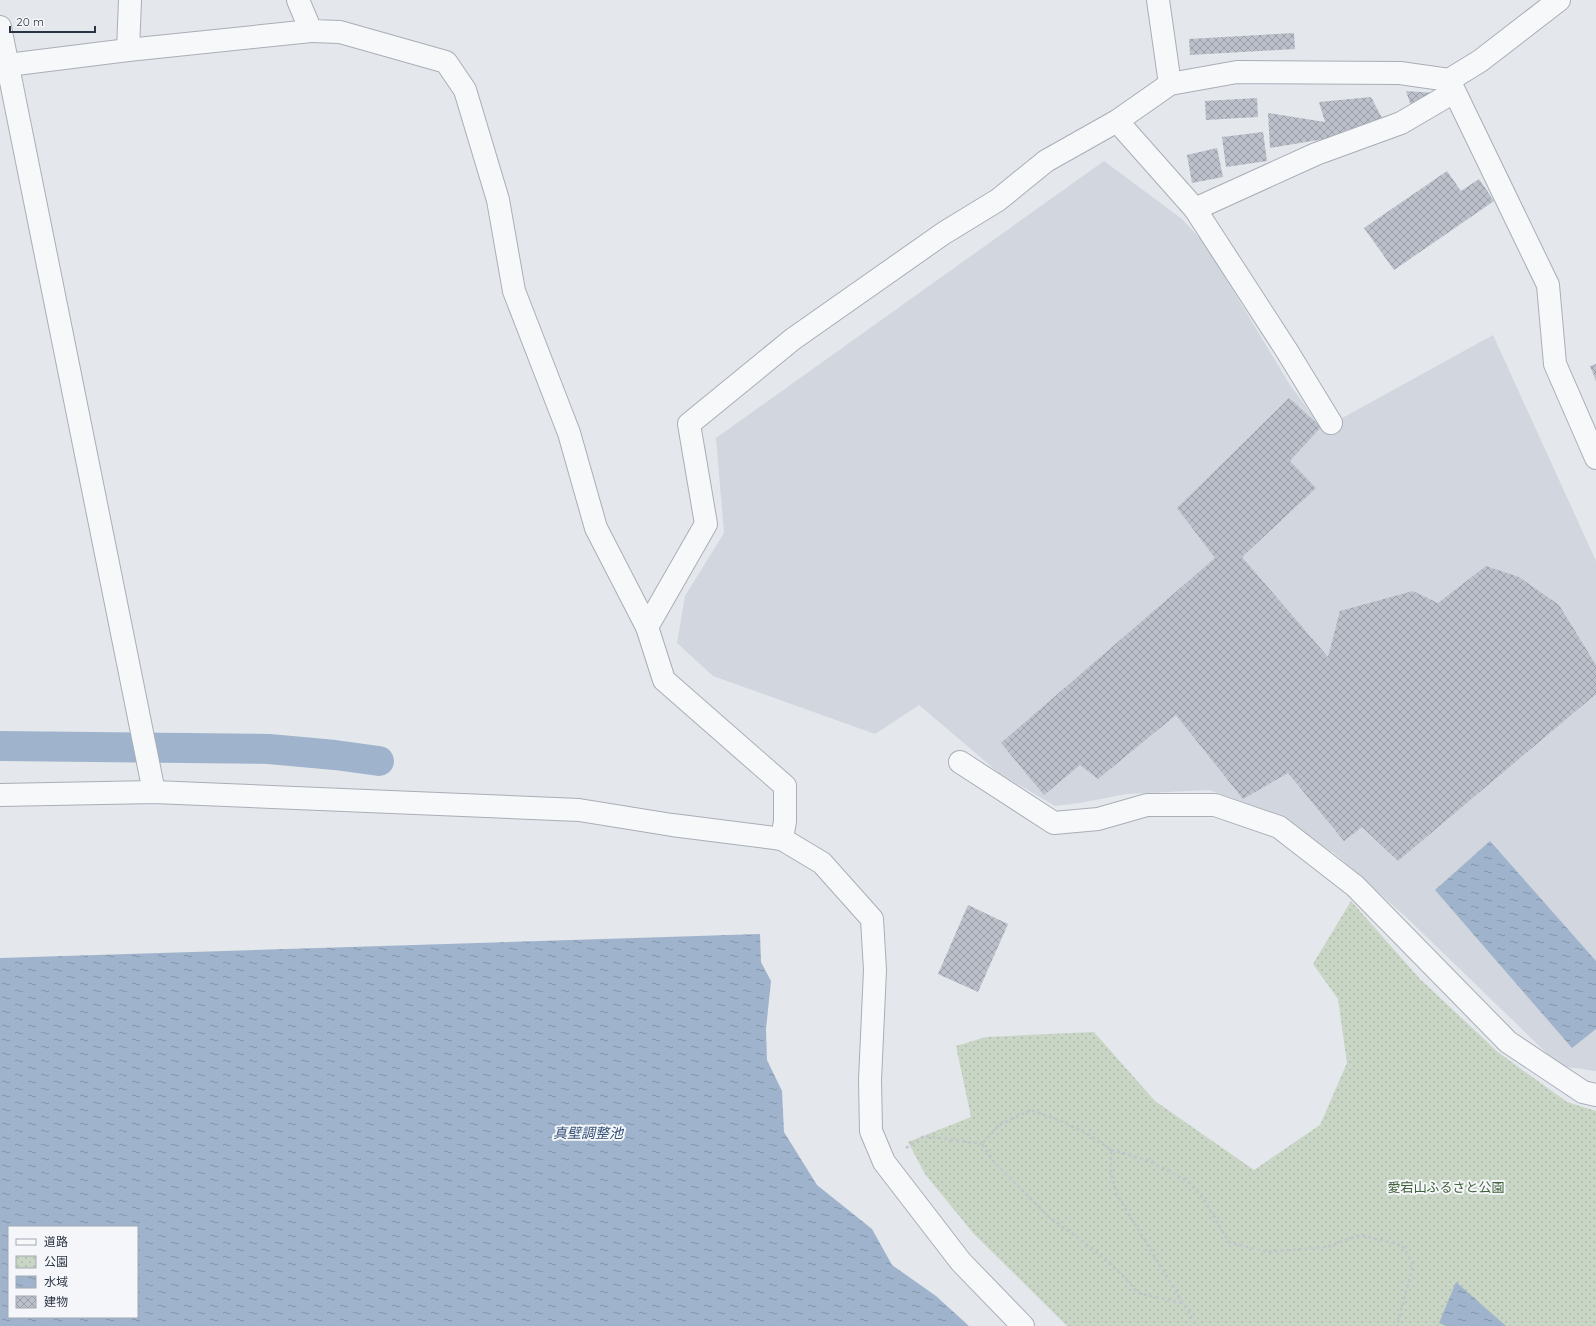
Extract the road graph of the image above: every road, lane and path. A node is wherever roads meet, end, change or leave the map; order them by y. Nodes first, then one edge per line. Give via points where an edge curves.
1 (130, 0) edge
2 (298, 0) edge
3 (1158, 0) edge
4 (1559, 0) edge
5 (0, 28) edge
6 (311, 31) junction
7 (128, 50) junction
8 (8, 65) junction
9 (1170, 84) junction
10 (1451, 86) junction
11 (1117, 121) junction
12 (1195, 209) junction
13 (1330, 423) dead end
14 (1596, 458) edge
15 (647, 627) junction
16 (960, 762) dead end
17 (154, 792) junction
18 (0, 795) edge
19 (782, 839) junction
20 (1596, 1095) edge
21 (982, 1144) junction
22 (1112, 1150) junction
23 (884, 1162) junction
24 (1182, 1303) junction
25 (1023, 1326) edge
26 (1197, 1326) edge
27 (1397, 1326) edge

1 - 7 street
2 - 6 street
3 - 9 street
4 - 10 street
5 - 8 street
6 - 7 street
6 - 15 street via 340,32 446,62 465,90 498,200 514,291 568,433 596,528
7 - 8 street
8 - 17 street
9 - 10 street via 1237,72 1400,72
9 - 11 street
10 - 12 street via 1401,123 1316,154
10 - 14 street via 1548,285 1555,364
11 - 12 street
11 - 15 street via 1046,162 998,200 944,233 793,338 689,424 706,524
12 - 13 street
15 - 19 street via 664,680 785,786
16 - 20 street via 1054,822 1098,820 1147,805 1215,805 1279,827 1355,886 1508,1042 1584,1092
17 - 18 street
17 - 19 street via 579,810
19 - 23 street via 822,863 872,919 875,970 870,1130
21 - 22 path via 999,1125 1031,1110 1088,1134
21 - 23 path via 924,1136
21 - 24 path via 995,1163 1049,1217 1092,1248 1138,1293
22 - 24 path via 1111,1172 1117,1195
22 - 27 path via 1150,1161 1187,1181 1203,1198 1229,1242 1267,1252 1327,1247 1360,1235 1402,1245 1413,1265
23 - 25 street via 961,1262
24 - 26 path

